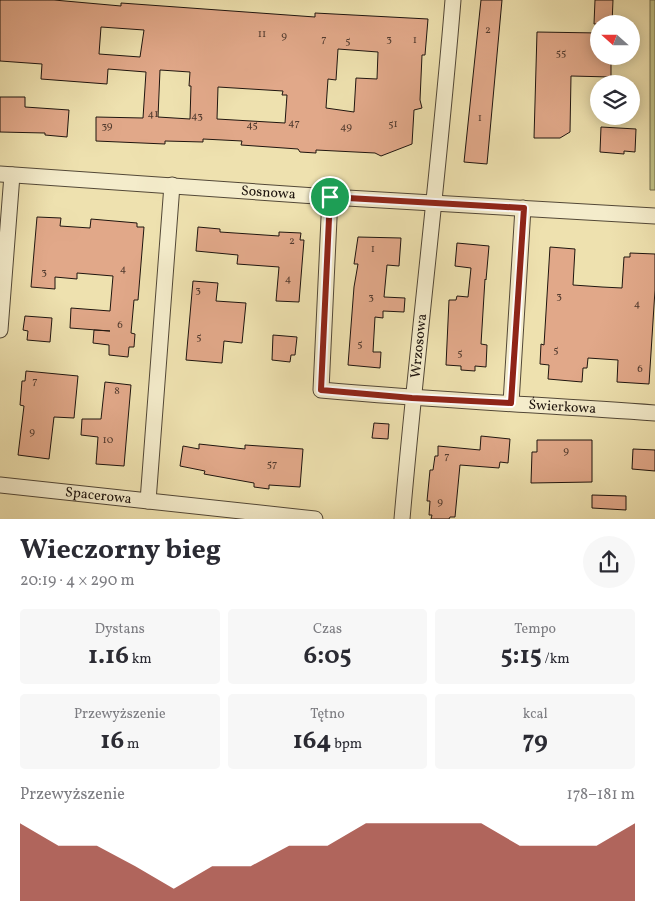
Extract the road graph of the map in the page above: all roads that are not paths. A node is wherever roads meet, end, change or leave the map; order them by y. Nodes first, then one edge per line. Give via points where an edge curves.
1 (453, 0) edge
2 (6, 175) edge
3 (172, 185) junction
4 (330, 197) junction
5 (433, 203) junction
6 (524, 208) junction
7 (655, 216) edge
8 (0, 330) edge
9 (412, 398) junction
10 (511, 403) junction
11 (655, 413) edge
12 (0, 485) edge
13 (148, 501) junction
14 (315, 519) edge
15 (402, 519) edge

1 - 5 street, Wrzosowa
2 - 3 street, Sosnowa
2 - 8 street
3 - 4 street, Sosnowa
3 - 13 street
4 - 5 street, Sosnowa
4 - 9 street, Świerkowa via 321,390
5 - 6 street, Sosnowa
5 - 9 street, Wrzosowa
6 - 7 street, Sosnowa
6 - 10 street
9 - 10 street, Świerkowa
9 - 15 street, Wrzosowa
10 - 11 street, Świerkowa
12 - 13 street, Spacerowa
13 - 14 street, Spacerowa

